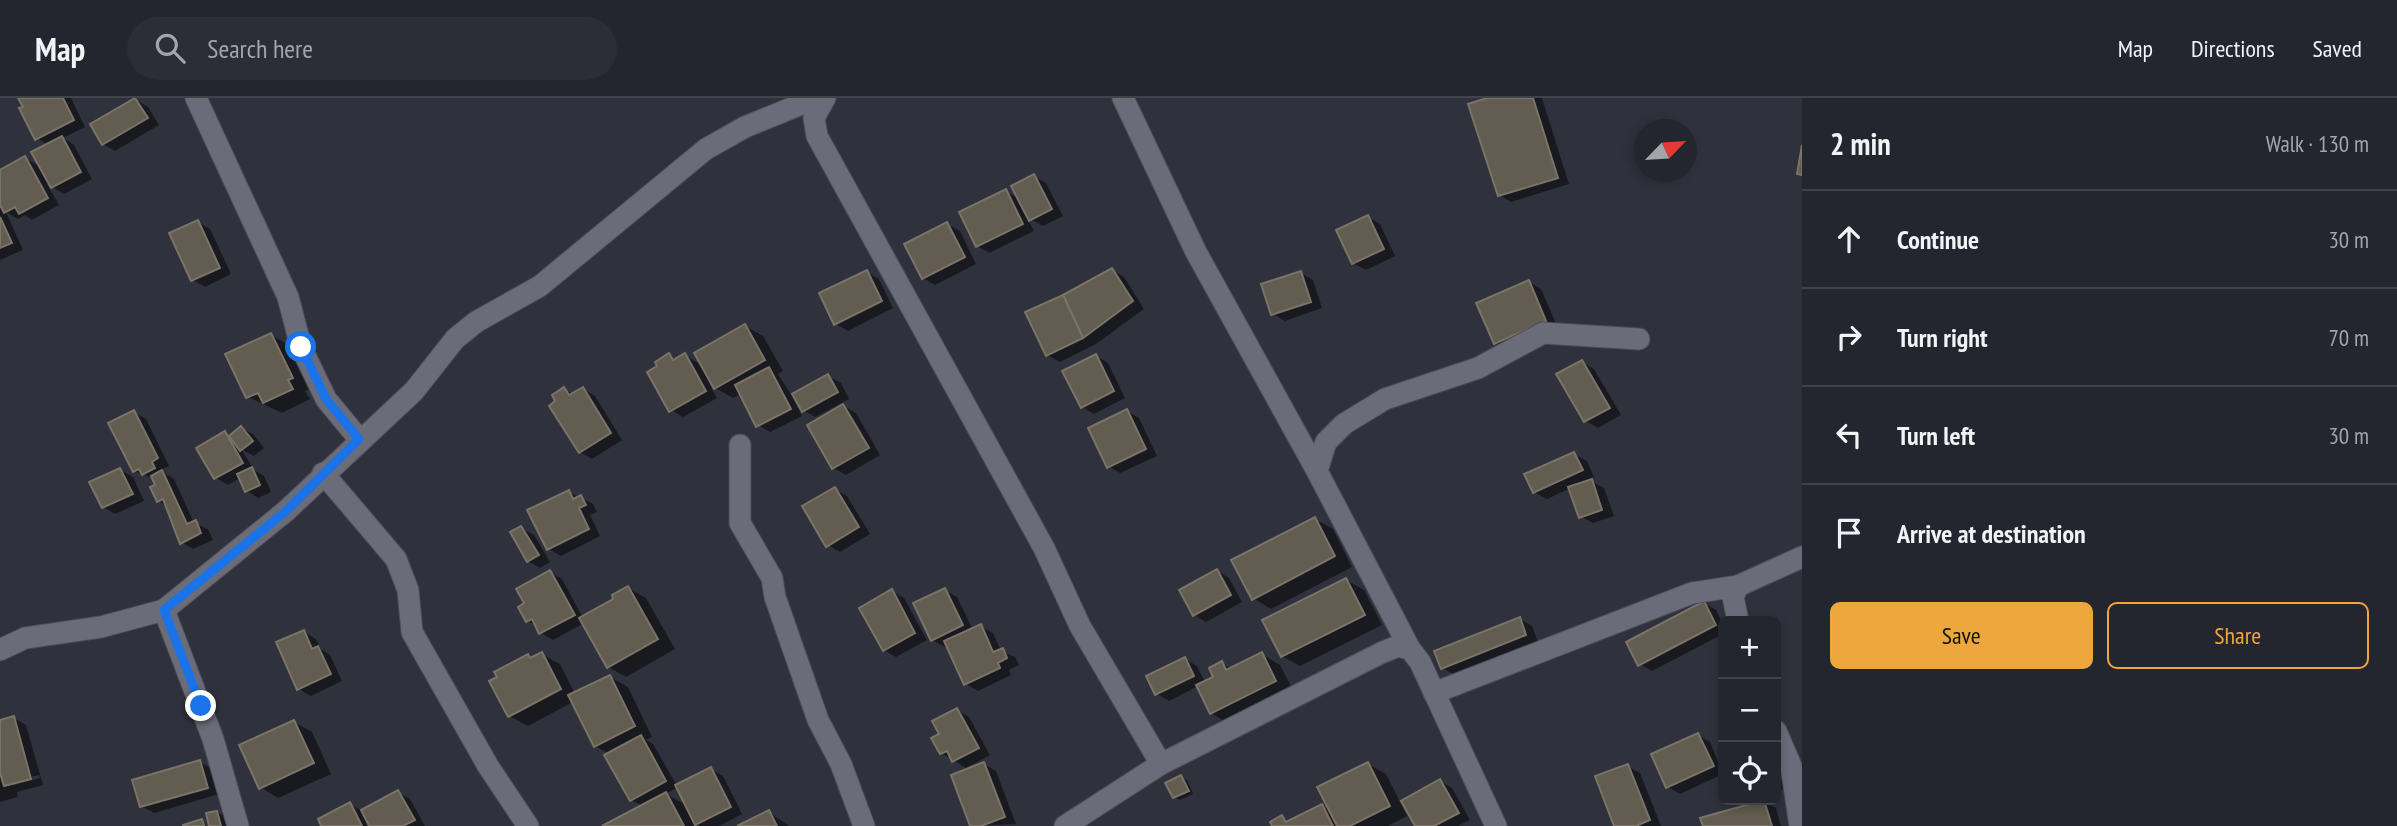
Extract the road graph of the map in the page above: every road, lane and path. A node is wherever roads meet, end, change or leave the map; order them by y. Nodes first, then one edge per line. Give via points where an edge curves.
1 (196, 98) edge
2 (825, 98) edge
3 (1123, 98) edge
4 (802, 101) edge
5 (1639, 339) dead end
6 (359, 439) junction
7 (740, 445) dead end
8 (1317, 471) junction
9 (323, 473) junction
10 (1802, 557) edge
11 (1738, 586) junction
12 (164, 610) junction
13 (1737, 616) edge
14 (1410, 649) junction
15 (0, 650) edge
16 (1434, 693) junction
17 (1781, 742) edge
18 (1161, 764) junction
19 (238, 826) edge
20 (528, 826) edge
21 (863, 826) edge
22 (1065, 826) edge
23 (1496, 826) edge
24 (1800, 826) edge

1 - 6 street via 288,297 301,347 326,399
2 - 18 street via 814,118 817,136 1044,548 1080,626
3 - 8 street via 1196,252
4 - 6 street via 706,149 540,286 476,322 455,339 414,391
5 - 8 street via 1543,333 1478,368 1385,400 1344,424 1326,442
6 - 9 street
7 - 21 street via 740,523 772,578 818,720 841,764
8 - 14 street
9 - 12 street via 286,511
9 - 20 street via 396,559 408,590 412,632 488,766
10 - 11 street
11 - 13 street via 1732,597
11 - 16 street via 1692,593
12 - 15 street via 101,627 25,638
12 - 19 street via 213,739
14 - 16 street
14 - 18 street via 1398,646 1381,653
16 - 23 street
17 - 24 street via 1791,766
18 - 22 street

